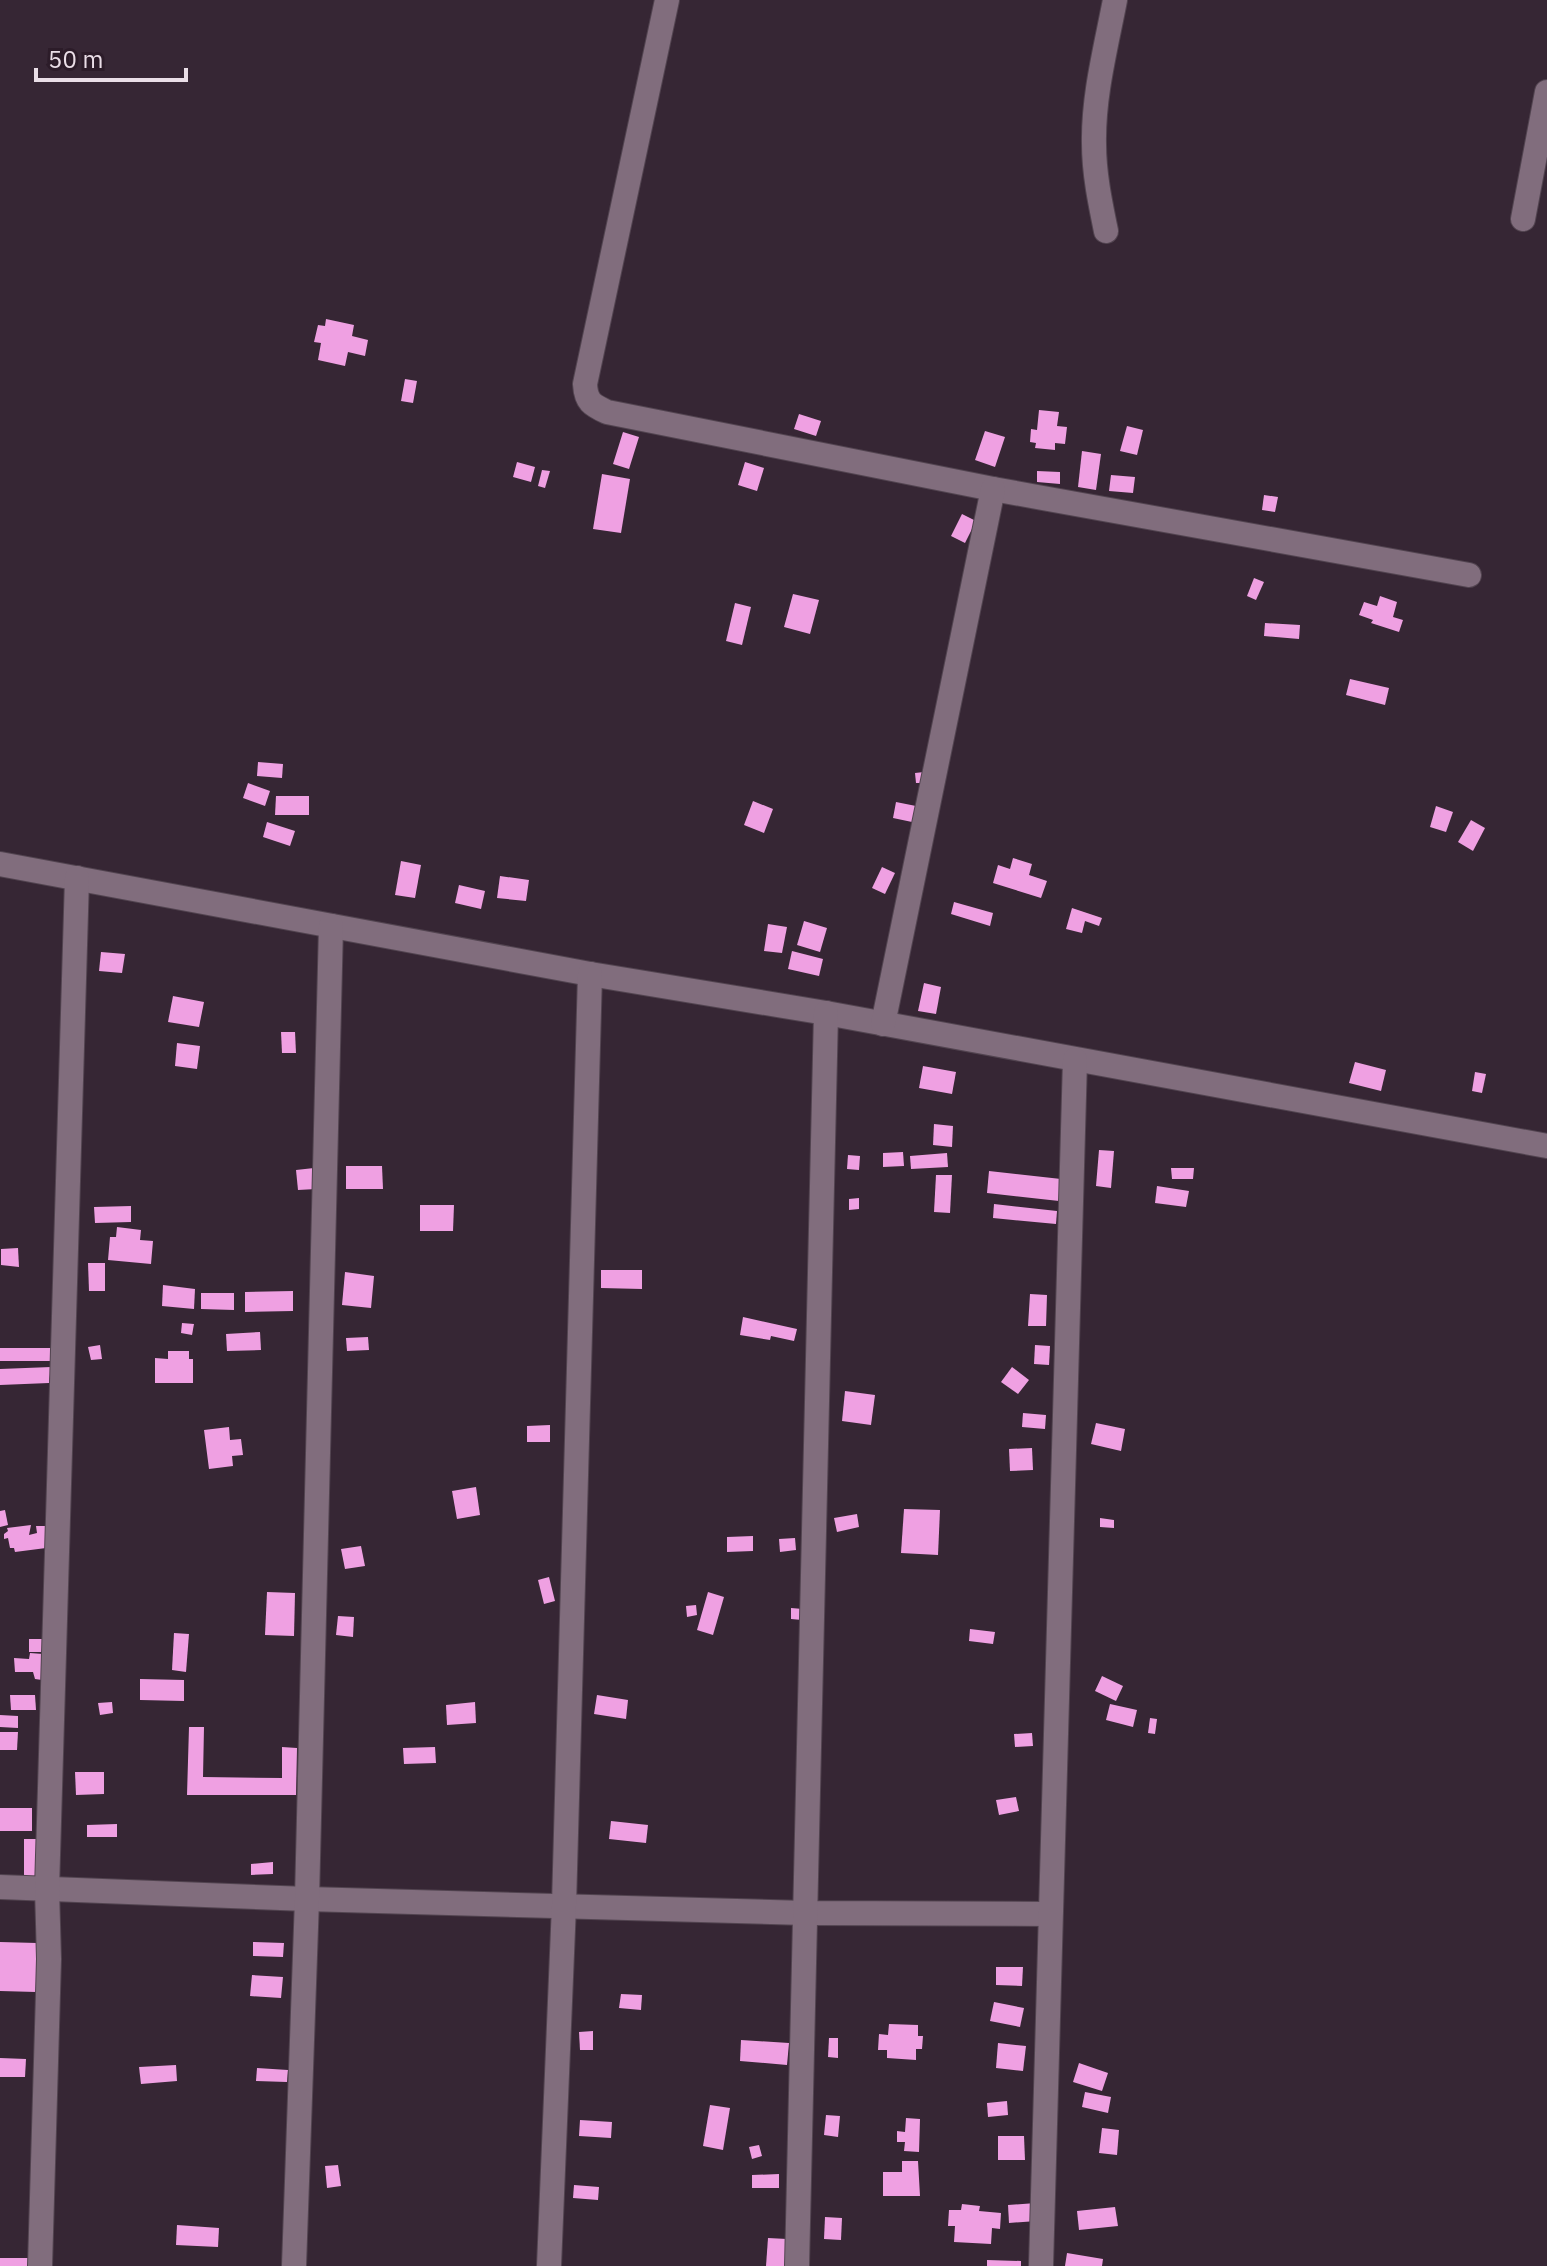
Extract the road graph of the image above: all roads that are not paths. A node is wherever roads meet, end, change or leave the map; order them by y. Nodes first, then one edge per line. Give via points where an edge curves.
1 (667, 0) edge
2 (1115, 0) edge
3 (1547, 92) edge
4 (1523, 219) dead end
5 (1106, 231) dead end
6 (993, 489) junction
7 (1469, 575) dead end
8 (0, 864) edge
9 (77, 878) junction
10 (331, 926) junction
11 (590, 974) junction
12 (826, 1013) junction
13 (883, 1024) junction
14 (1075, 1060) junction
15 (1547, 1146) edge
16 (0, 1887) edge
17 (47, 1889) junction
18 (307, 1899) junction
19 (564, 1905) junction
20 (805, 1913) junction
21 (1050, 1914) junction
22 (40, 2266) edge
23 (294, 2266) edge
24 (549, 2266) edge
25 (797, 2266) edge
26 (1041, 2266) edge

1 - 6 street via 585,384 590,404 607,412
2 - 5 street via 1094,142
3 - 4 street
6 - 7 street
6 - 13 street
8 - 9 street
9 - 10 street
9 - 17 street
10 - 11 street
10 - 18 street
11 - 12 street
11 - 19 street
12 - 13 street
12 - 20 street
13 - 14 street
14 - 15 street
14 - 21 street
16 - 17 street
17 - 18 street
17 - 22 street
18 - 19 street
18 - 23 street
19 - 20 street
19 - 24 street
20 - 21 street
20 - 25 street
21 - 26 street

